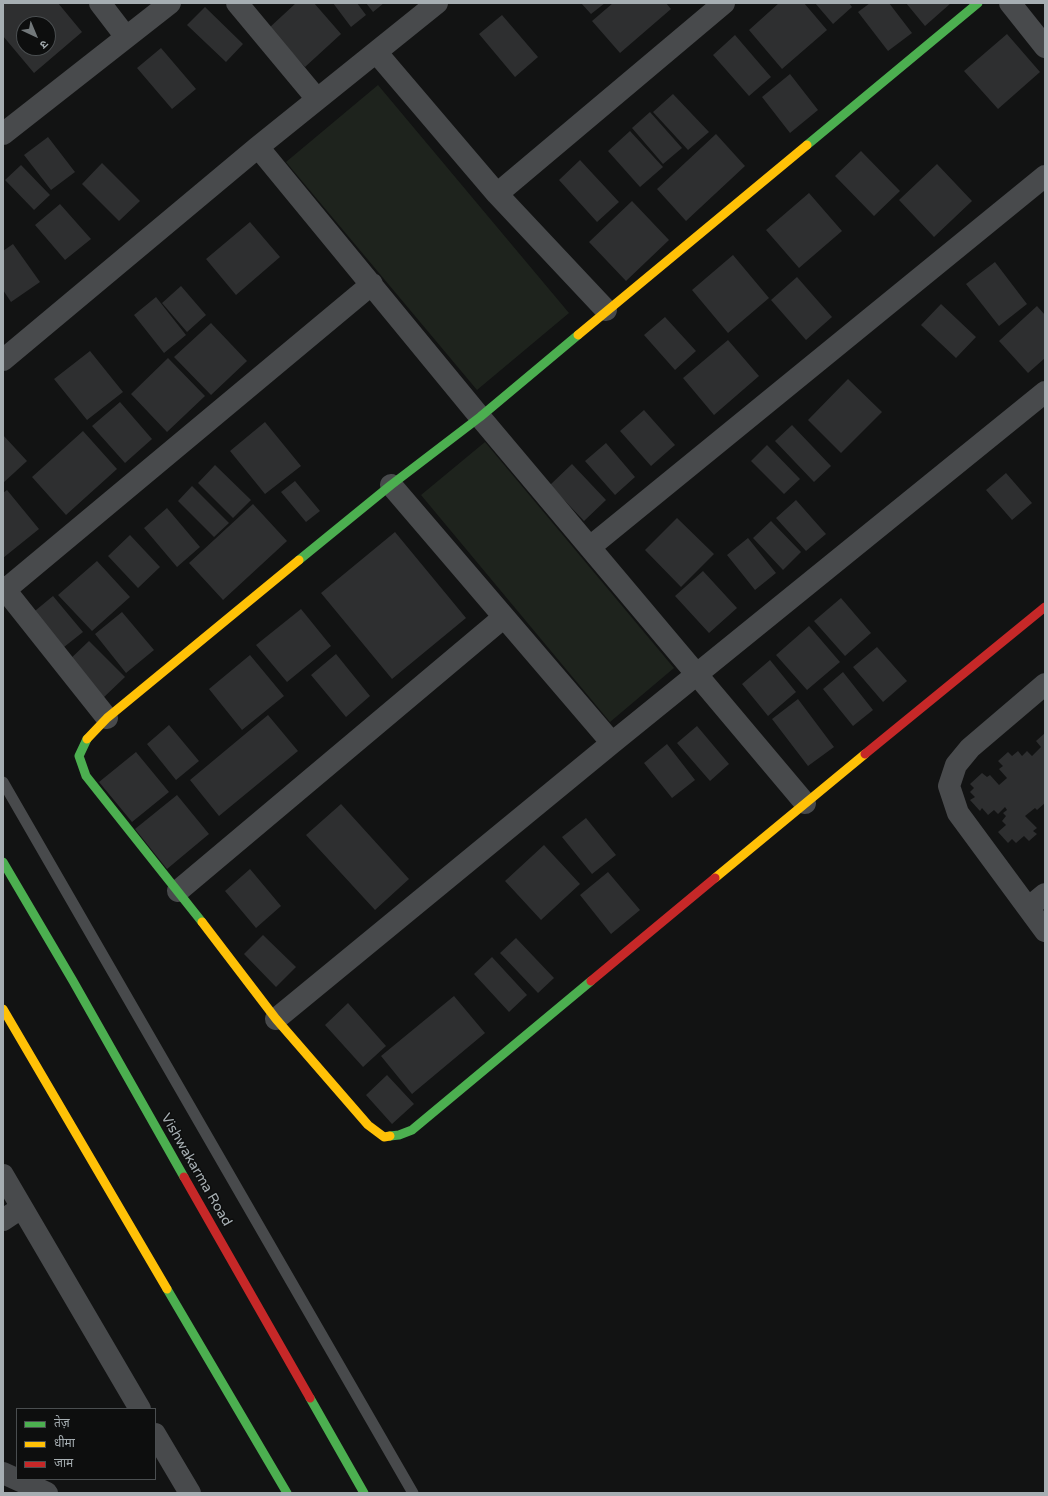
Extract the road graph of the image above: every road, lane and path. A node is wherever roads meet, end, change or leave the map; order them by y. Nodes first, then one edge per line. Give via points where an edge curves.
1 (100, 3) edge
2 (170, 3) edge
3 (237, 3) edge
4 (438, 3) edge
5 (724, 3) edge
6 (978, 3) edge
7 (1010, 3) edge
8 (126, 36) junction
9 (1045, 47) edge
10 (376, 52) junction
11 (317, 99) junction
12 (3, 134) edge
13 (258, 147) junction
14 (1045, 176) edge
15 (497, 194) junction
16 (372, 284) junction
17 (606, 310) junction
18 (3, 360) edge
19 (1045, 392) edge
20 (480, 417) junction
21 (392, 485) junction
22 (590, 547) junction
23 (4, 589) edge
24 (1045, 607) edge
25 (504, 617) junction
26 (697, 674) junction
27 (1045, 684) edge
28 (108, 718) junction
29 (612, 743) junction
30 (3, 782) edge
31 (805, 803) junction
32 (3, 862) edge
33 (178, 891) junction
34 (1045, 894) edge
35 (1028, 908) junction
36 (1045, 931) edge
37 (3, 1009) edge
38 (276, 1019) junction
39 (3, 1175) edge
40 (21, 1208) junction
41 (3, 1220) edge
42 (139, 1408) edge
43 (156, 1436) edge
44 (3, 1473) edge
45 (16, 1479) edge
46 (18, 1480) edge
47 (47, 1493) edge
48 (190, 1493) edge
49 (287, 1493) edge
50 (364, 1493) edge
51 (413, 1493) edge

1 - 8 street
2 - 8 street
3 - 11 street
4 - 10 street
5 - 15 street
6 - 17 street
7 - 9 street
8 - 12 street
10 - 11 street
10 - 15 street
11 - 13 street
13 - 16 street
13 - 18 street
14 - 22 street
15 - 17 street
16 - 20 street
16 - 23 street
17 - 20 street
19 - 26 street
20 - 21 street
20 - 22 street
21 - 25 street
21 - 28 street
22 - 26 street
23 - 28 street
24 - 31 street
25 - 29 street
25 - 33 street
26 - 29 street
26 - 31 street
27 - 35 street via 970,748 956,765 949,786 958,813
28 - 33 street via 86,740 79,756 86,776
29 - 38 street
30 - 51 lane
31 - 38 street via 412,1130 399,1136 384,1137 368,1125
32 - 50 street, Vishwakarma Road
33 - 38 street
34 - 35 street
35 - 36 street
37 - 49 street
39 - 40 street
40 - 41 street
40 - 42 street
43 - 48 street
44 - 45 street
46 - 47 street

